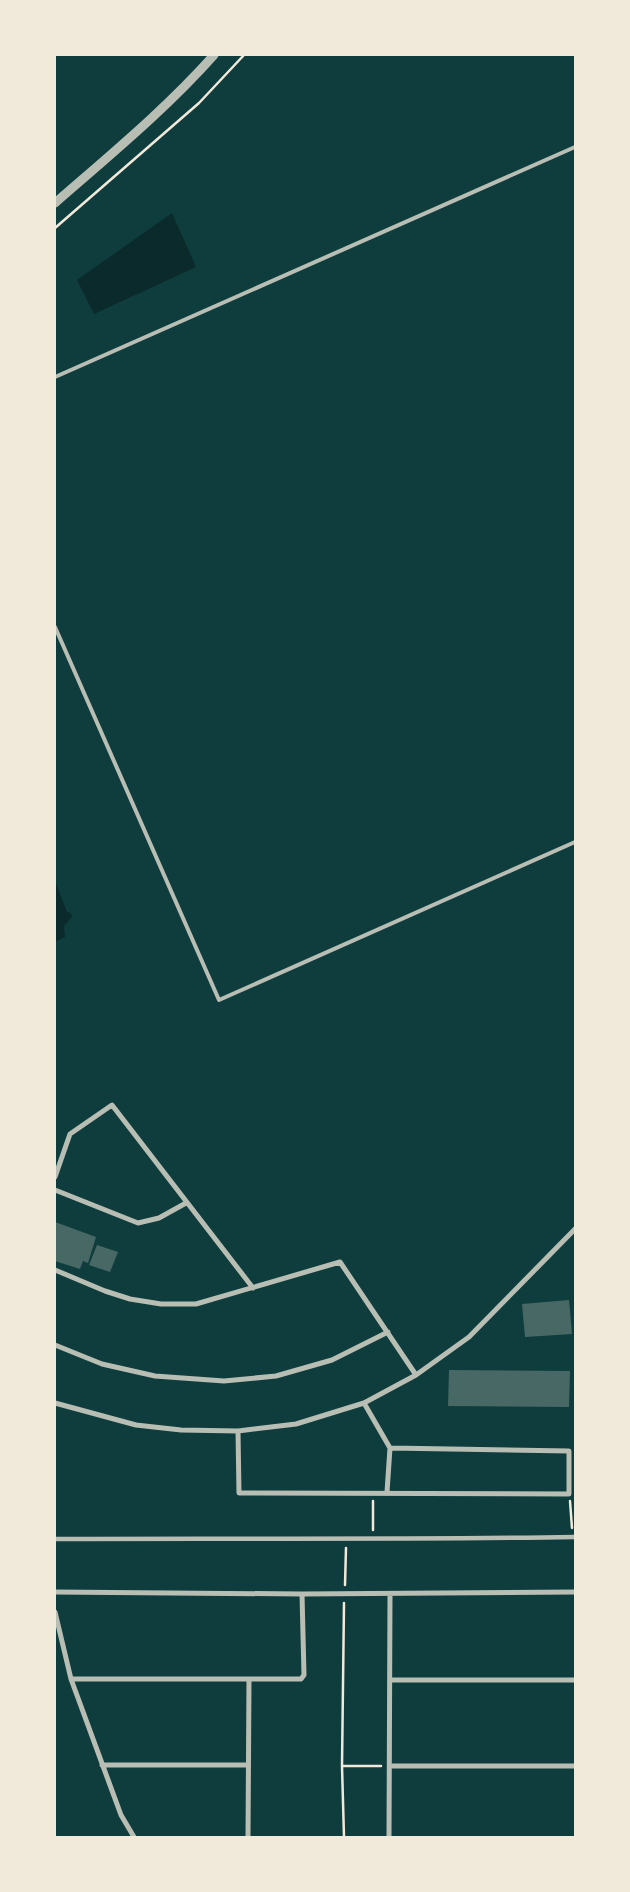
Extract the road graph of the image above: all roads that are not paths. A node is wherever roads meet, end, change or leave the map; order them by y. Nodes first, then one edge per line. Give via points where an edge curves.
1 (214, 55) edge
2 (575, 148) edge
3 (55, 203) edge
4 (55, 377) edge
5 (55, 626) edge
6 (575, 842) edge
7 (55, 1178) edge
8 (55, 1190) edge
9 (186, 1202) junction
10 (575, 1230) edge
11 (55, 1270) edge
12 (253, 1288) junction
13 (388, 1332) junction
14 (55, 1345) edge
15 (416, 1375) junction
16 (55, 1403) edge
17 (364, 1403) junction
18 (238, 1431) junction
19 (390, 1448) junction
20 (387, 1492) junction
21 (574, 1537) edge
22 (55, 1539) edge
23 (55, 1592) edge
24 (575, 1592) edge
25 (302, 1594) junction
26 (390, 1594) junction
27 (55, 1612) edge
28 (71, 1679) junction
29 (249, 1680) junction
30 (390, 1680) junction
31 (575, 1680) edge
32 (102, 1765) junction
33 (248, 1765) junction
34 (390, 1766) junction
35 (575, 1766) edge
36 (134, 1837) edge
37 (248, 1837) edge
38 (389, 1837) edge

1 - 3 street via 147,123
2 - 4 lane
5 - 6 lane via 219,1000
7 - 9 street via 70,1134 112,1105
8 - 9 street via 138,1223 159,1218
9 - 12 street
10 - 15 street via 469,1337
11 - 12 street via 105,1291 161,1304 196,1304
12 - 13 street via 340,1262
13 - 14 street via 332,1360 276,1376 224,1381 155,1376 102,1364
13 - 15 street
15 - 17 street
16 - 18 street via 136,1425
17 - 18 street via 296,1424
17 - 19 street
18 - 20 street via 239,1493
19 - 20 street
19 - 20 street via 569,1451 569,1494
21 - 22 street
23 - 25 street
24 - 26 street
25 - 26 street
25 - 29 street via 304,1675 301,1679
26 - 30 street
27 - 28 street
28 - 29 street
28 - 32 street
29 - 33 street
30 - 31 street
30 - 34 street
32 - 33 street
32 - 36 street via 121,1815
33 - 37 street
34 - 35 street
34 - 38 street

